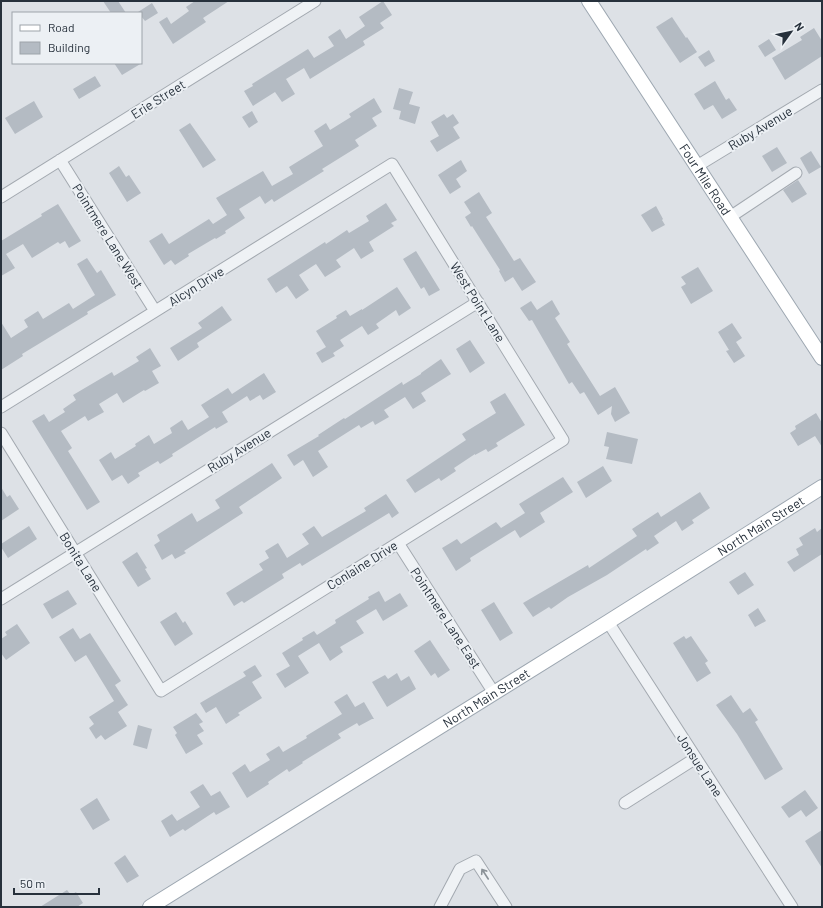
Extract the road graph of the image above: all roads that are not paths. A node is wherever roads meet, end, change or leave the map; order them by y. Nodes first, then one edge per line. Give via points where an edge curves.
1 (314, 1) edge
2 (589, 1) edge
3 (822, 90) edge
4 (60, 160) junction
5 (392, 164) joint
6 (697, 166) junction
7 (796, 173) dead end
8 (1, 196) edge
9 (730, 217) junction
10 (478, 302) junction
11 (155, 311) junction
12 (822, 358) edge
13 (1, 407) edge
14 (1, 433) edge
15 (563, 440) joint
16 (822, 487) edge
17 (398, 543) junction
18 (75, 553) junction
19 (1, 599) edge
20 (608, 622) junction
21 (161, 691) joint
22 (494, 693) junction
23 (696, 758) junction
24 (625, 803) dead end
25 (150, 907) edge
26 (440, 907) edge
27 (506, 907) edge
28 (792, 907) edge

1 - 4 street, Erie Street
2 - 6 main road, Four Mile Road
3 - 6 street, Ruby Avenue
4 - 8 street, Erie Street
4 - 11 street, Pointmere Lane West
5 - 10 street, West Point Lane
5 - 11 street, Alcyn Drive
6 - 9 main road, Four Mile Road
7 - 9 street
9 - 12 main road, Four Mile Road
10 - 15 street, West Point Lane
10 - 18 street, Ruby Avenue
11 - 13 street, Alcyn Drive
14 - 18 street, Bonita Lane
15 - 17 street, Conlaine Drive
16 - 20 main road, North Main Street
17 - 21 street, Conlaine Drive
17 - 22 street, Pointmere Lane East
18 - 19 street, Ruby Avenue
18 - 21 street, Bonita Lane
20 - 22 main road, North Main Street
20 - 23 street, Jonsue Lane
22 - 25 main road, North Main Street
23 - 24 street
23 - 28 street, Jonsue Lane
27 -> 26 street via 476,861 460,869

